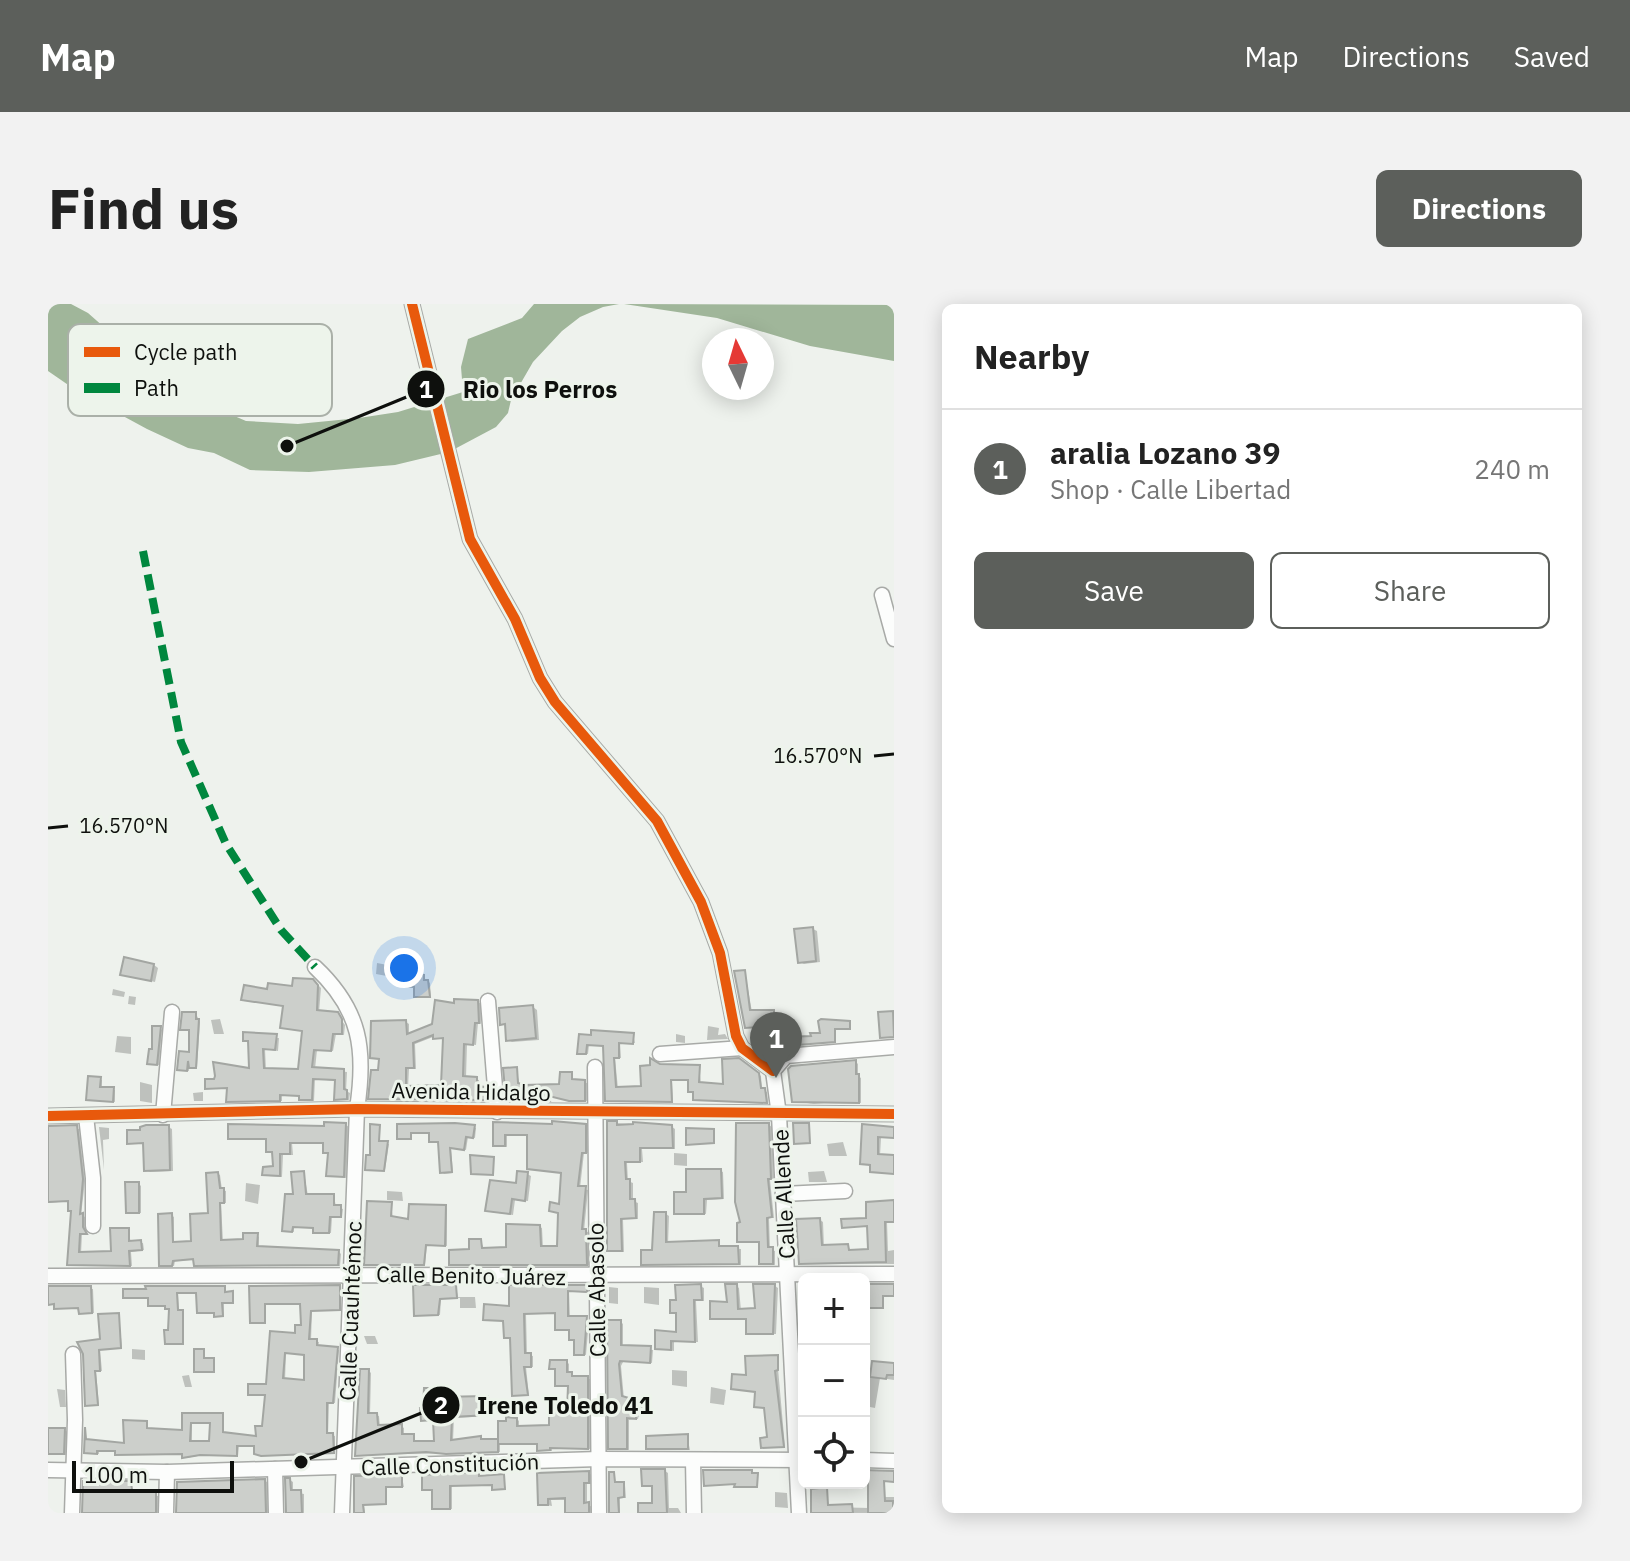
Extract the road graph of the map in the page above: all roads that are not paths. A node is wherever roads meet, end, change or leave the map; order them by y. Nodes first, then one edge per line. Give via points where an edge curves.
1 (412, 304) edge
2 (882, 595) dead end
3 (894, 639) edge
4 (315, 967) dead end
5 (488, 1001) dead end
6 (172, 1012) dead end
7 (894, 1047) edge
8 (742, 1048) junction
9 (660, 1054) dead end
10 (595, 1067) dead end
11 (773, 1071) junction
12 (357, 1109) junction
13 (497, 1112) junction
14 (594, 1113) junction
15 (894, 1114) edge
16 (163, 1115) junction
17 (779, 1115) junction
18 (48, 1116) edge
19 (86, 1116) junction
20 (845, 1191) dead end
21 (783, 1194) junction
22 (93, 1226) dead end
23 (787, 1273) junction
24 (351, 1274) junction
25 (894, 1274) edge
26 (48, 1276) edge
27 (596, 1277) junction
28 (73, 1354) dead end
29 (798, 1431) edge
30 (599, 1459) junction
31 (693, 1460) junction
32 (798, 1460) edge
33 (870, 1460) edge
34 (894, 1461) edge
35 (344, 1467) junction
36 (275, 1469) junction
37 (48, 1470) edge
38 (74, 1470) junction
39 (167, 1472) junction
40 (799, 1489) edge
41 (72, 1513) edge
42 (166, 1513) edge
43 (276, 1513) edge
44 (342, 1513) edge
45 (599, 1513) edge
46 (694, 1513) edge
47 (799, 1513) edge

1 - 8 street via 470,539 555,702 657,821 701,902 720,953
2 - 3 street
4 - 12 street, Calle Cuauhtémoc via 356,1025 362,1077
5 - 13 street
6 - 16 street
7 - 11 street via 786,1056
8 - 9 street
8 - 11 street
10 - 14 street, Calle Abasolo
11 - 17 street, Calle Allende
12 - 13 street, Avenida Hidalgo
12 - 16 street, Avenida Hidalgo
12 - 24 street, Calle Cuauhtémoc
13 - 14 street, Avenida Hidalgo
14 - 17 street, Avenida Hidalgo
14 - 27 street, Calle Abasolo
15 - 17 street, Avenida Hidalgo
16 - 19 street, Avenida Hidalgo
17 - 21 street, Calle Allende
18 - 19 street, Avenida Hidalgo
19 - 22 street
20 - 21 street
21 - 23 street, Calle Allende
23 - 25 street, Calle Benito Juárez
23 - 27 street, Calle Benito Juárez
23 - 29 street, Calle Allende
24 - 26 street, Calle Benito Juárez
24 - 27 street, Calle Benito Juárez
24 - 35 street, Calle Cuauhtémoc
27 - 30 street, Calle Abasolo
28 - 38 street
30 - 31 street, Calle Constitución
30 - 35 street, Calle Constitución
30 - 45 street, Calle Abasolo
31 - 32 street, Calle Constitución
31 - 46 street
33 - 34 street
35 - 36 street, Calle Constitución
35 - 44 street, Calle Cuauhtémoc
36 - 39 street, Calle Constitución
36 - 43 street
37 - 38 street, Calle Constitución
38 - 39 street, Calle Constitución
38 - 41 street
39 - 42 street
40 - 47 street, Calle Allende

